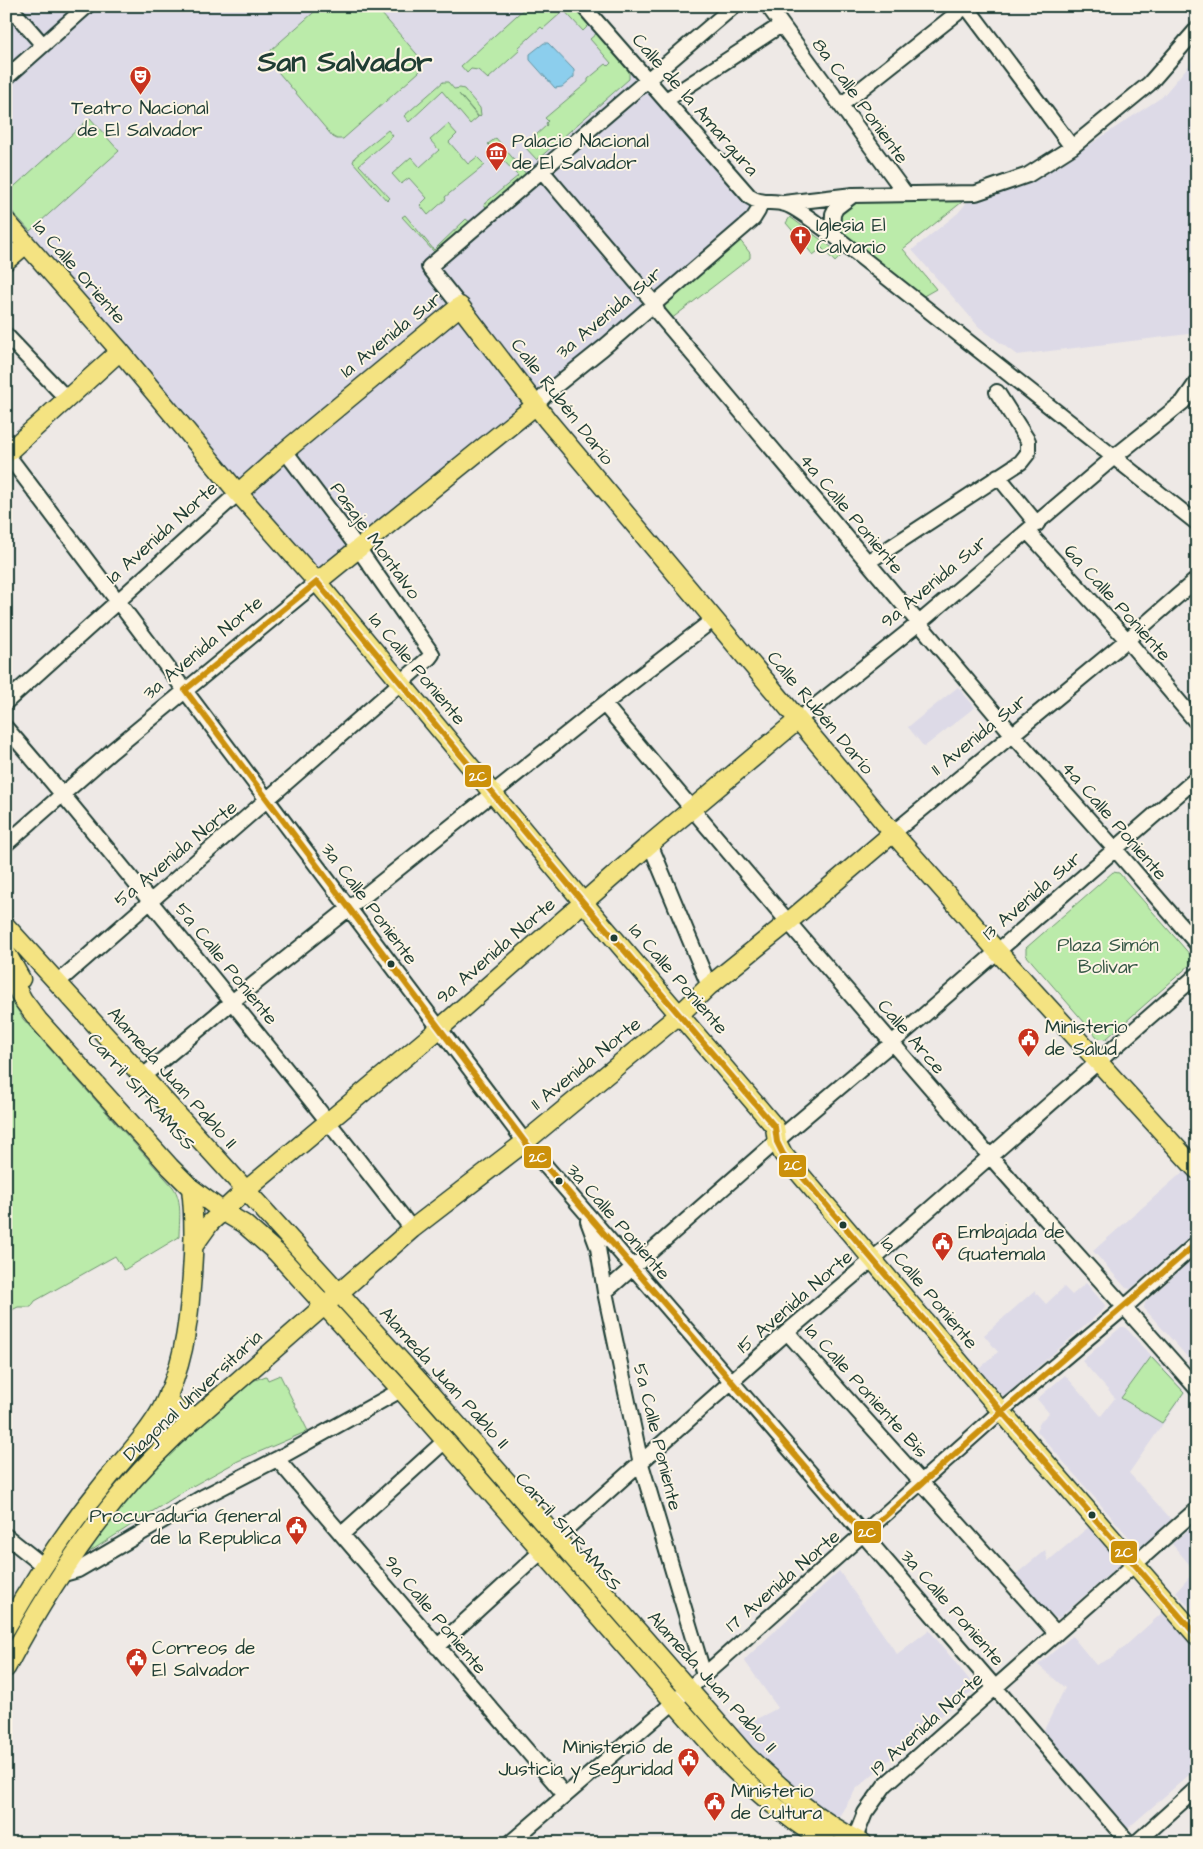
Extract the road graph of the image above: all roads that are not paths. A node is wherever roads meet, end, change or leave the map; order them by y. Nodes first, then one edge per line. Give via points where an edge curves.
1 (9, 6) edge
2 (87, 6) edge
3 (583, 6) edge
4 (734, 6) edge
5 (768, 6) edge
6 (966, 6) edge
7 (781, 25) junction
8 (1197, 29) edge
9 (43, 45) junction
10 (6, 78) edge
11 (648, 79) junction
12 (666, 100) junction
13 (840, 105) junction
14 (1072, 147) junction
15 (542, 171) junction
16 (905, 193) junction
17 (853, 195) junction
18 (761, 202) junction
19 (784, 203) junction
20 (6, 221) edge
21 (832, 234) junction
22 (26, 244) junction
23 (6, 261) edge
24 (429, 268) joint
25 (654, 303) junction
26 (460, 306) junction
27 (6, 336) edge
28 (120, 351) junction
29 (1197, 382) edge
30 (997, 392) dead end
31 (350, 397) joint
32 (67, 399) junction
33 (536, 405) junction
34 (285, 451) junction
35 (6, 453) edge
36 (1113, 458) junction
37 (998, 476) junction
38 (431, 489) joint
39 (238, 493) junction
40 (1197, 523) edge
41 (1033, 528) junction
42 (358, 548) junction
43 (868, 562) junction
44 (1197, 580) edge
45 (317, 582) junction
46 (118, 601) junction
47 (714, 619) junction
48 (919, 623) junction
49 (1127, 640) junction
50 (432, 654) joint
51 (401, 683) junction
52 (185, 690) junction
53 (6, 702) edge
54 (604, 704) junction
55 (798, 720) junction
56 (1197, 723) edge
57 (6, 728) edge
58 (1014, 735) junction
59 (1197, 778) edge
60 (63, 794) junction
61 (493, 794) junction
62 (268, 800) junction
63 (692, 809) junction
64 (893, 833) junction
65 (6, 844) edge
66 (650, 844) junction
67 (1115, 849) junction
68 (150, 901) junction
69 (583, 902) junction
70 (349, 909) junction
71 (788, 922) junction
72 (6, 926) edge
73 (6, 938) edge
74 (1197, 944) edge
75 (997, 951) junction
76 (6, 952) edge
77 (6, 969) edge
78 (1197, 975) edge
79 (57, 982) junction
80 (709, 986) junction
81 (233, 1001) junction
82 (680, 1014) junction
83 (439, 1029) junction
84 (892, 1043) junction
85 (1098, 1062) junction
86 (142, 1077) junction
87 (329, 1121) junction
88 (525, 1142) junction
89 (777, 1142) junction
90 (991, 1156) junction
91 (1197, 1170) edge
92 (191, 1188) junction
93 (233, 1201) junction
94 (581, 1208) junction
95 (412, 1229) junction
96 (1197, 1243) edge
97 (195, 1244) junction
98 (873, 1259) junction
99 (632, 1267) junction
100 (605, 1292) junction
101 (332, 1298) junction
102 (1126, 1306) junction
103 (787, 1332) junction
104 (732, 1382) junction
105 (1197, 1389) edge
106 (401, 1390) junction
107 (168, 1394) junction
108 (1001, 1411) junction
109 (198, 1415) junction
110 (446, 1440) junction
111 (140, 1442) junction
112 (155, 1455) junction
113 (276, 1459) junction
114 (641, 1464) junction
115 (922, 1481) junction
116 (1197, 1509) edge
117 (342, 1534) junction
118 (864, 1535) junction
119 (6, 1536) edge
120 (557, 1537) junction
121 (542, 1551) junction
122 (1134, 1564) junction
123 (52, 1571) junction
124 (11, 1610) edge
125 (6, 1628) edge
126 (1056, 1633) junction
127 (1197, 1636) edge
128 (437, 1646) junction
129 (6, 1668) edge
130 (704, 1675) junction
131 (996, 1686) junction
132 (681, 1696) junction
133 (1197, 1788) edge
134 (565, 1795) junction
135 (854, 1842) edge
136 (510, 1843) edge
137 (826, 1843) edge
138 (1129, 1843) edge
139 (1136, 1843) edge

1 - 9 street
2 - 9 street
3 - 11 street, Calle de la Amargura
4 - 11 street, 1a Avenida Sur
5 - 7 street, 8a Calle Poniente
6 - 13 street
6 - 14 street
7 - 12 street
7 - 13 street, 8a Calle Poniente
8 - 14 street via 1149,84
9 - 10 street
11 - 12 street, Calle de la Amargura
11 - 15 street, 1a Avenida Sur
12 - 18 street, Calle de la Amargura via 750,197
13 - 16 street, 8a Calle Poniente
14 - 16 street via 1028,175 976,193
15 - 24 street, 1a Avenida Sur
15 - 25 street, 4a Calle Poniente
16 - 17 street
17 - 19 street
17 - 21 street via 836,208
18 - 19 street
18 - 25 street, 3a Avenida Sur via 753,219
19 - 21 street
20 - 22 main road, 1a Calle Oriente
21 - 36 street
22 - 23 main road
22 - 28 main road, 1a Calle Oriente
24 - 26 street, Calle Rubén Darío
25 - 33 street, 3a Avenida Sur
25 - 43 street, 4a Calle Poniente via 658,313
26 - 31 main road, 1a Avenida Sur
26 - 33 main road, Calle Rubén Darío
27 - 32 street
28 - 32 main road
28 - 39 main road, 1a Calle Poniente
29 - 36 street, 9a Avenida Sur via 1183,402
30 - 37 street via 1028,441 1028,452 1021,462
31 - 34 main road, 1a Avenida Norte
32 - 35 main road
33 - 38 main road, 3a Avenida Sur
33 - 47 main road, Calle Rubén Darío
34 - 39 main road, 1a Avenida Norte
34 - 42 street, Pasaje Montalvo
35 - 46 street, 3a Calle Poniente
36 - 40 street
36 - 41 street, 9a Avenida Sur
37 - 41 street, 6a Calle Poniente
37 - 43 street
38 - 42 main road, 3a Avenida Norte
39 - 45 main road, 1a Calle Poniente
39 - 46 street, 1a Avenida Norte
41 - 48 street, 9a Avenida Sur
41 - 49 street, 6a Calle Poniente
42 - 45 main road, 3a Avenida Norte
42 - 50 street, Pasaje Montalvo
43 - 48 street, 4a Calle Poniente
44 - 49 street, 11 Avenida Sur
45 - 51 main road, 1a Calle Poniente
45 - 52 street, 3a Avenida Norte
46 - 52 street, 3a Calle Poniente
46 - 53 street, 1a Avenida Norte
47 - 54 street
47 - 55 main road, Calle Rubén Darío
48 - 55 street, 9a Avenida Sur
48 - 58 street, 4a Calle Poniente
49 - 56 street, 6a Calle Poniente
49 - 58 street, 11 Avenida Sur
50 - 51 street, 5a Avenida Norte
51 - 61 main road, 1a Calle Poniente
51 - 62 street, 5a Avenida Norte
52 - 60 street, 3a Avenida Norte
52 - 62 street, 3a Calle Poniente
54 - 61 street
54 - 63 street, Calle Arce
55 - 63 main road, 9a Avenida Sur
55 - 64 main road, Calle Rubén Darío
57 - 60 street, 5a Calle Poniente
58 - 64 street, 11 Avenida Sur
58 - 67 street, 4a Calle Poniente
59 - 67 street, 13 Avenida Sur
60 - 65 street, 3a Avenida Norte
60 - 68 street, 5a Calle Poniente
61 - 69 main road, 1a Calle Poniente
61 - 70 street
62 - 68 street, 5a Avenida Norte
62 - 70 street, 3a Calle Poniente
63 - 66 main road, 9a Avenida Norte
63 - 71 street, Calle Arce
64 - 71 main road, 11 Avenida Sur
64 - 75 main road, Calle Rubén Darío
66 - 69 main road, 9a Avenida Norte
66 - 80 street
67 - 74 street, 4a Calle Poniente
67 - 75 street, 13 Avenida Sur
68 - 79 street, 5a Avenida Norte
68 - 81 street, 5a Calle Poniente
69 - 82 main road, 1a Calle Poniente
69 - 83 main road, 9a Avenida Norte
70 - 81 street
70 - 83 street, 3a Calle Poniente
71 - 80 main road, 11 Avenida Norte
71 - 84 street, Calle Arce
72 - 79 main road, Alameda Juan Pablo II
73 - 93 main road, Carril SITRAMSS
75 - 84 street, 13 Avenida Sur
75 - 85 main road, Calle Rubén Darío
76 - 93 main road, Carril SITRAMSS via 38,1008 182,1170 202,1188
77 - 92 main road, Alameda Juan Pablo II via 38,1020
78 - 85 street, 15 Avenida Norte
79 - 86 main road, Alameda Juan Pablo II
80 - 82 main road, 11 Avenida Norte
81 - 86 street
81 - 87 street, 5a Calle Poniente
82 - 88 main road, 11 Avenida Norte
82 - 89 main road, 1a Calle Poniente via 775,1127
83 - 87 main road, 9a Avenida Norte
83 - 88 street, 3a Calle Poniente
84 - 89 street, 13 Avenida Sur
84 - 90 street, Calle Arce
85 - 90 street, 15 Avenida Norte
85 - 91 main road, Calle Rubén Darío
86 - 93 main road, Alameda Juan Pablo II
87 - 93 main road, 9a Avenida Norte
87 - 95 street, 5a Calle Poniente
88 - 94 street, 3a Calle Poniente
88 - 95 main road, 11 Avenida Norte
89 - 98 main road, 1a Calle Poniente via 783,1154
89 - 99 street, 13 Avenida Sur
90 - 98 street, 15 Avenida Norte
90 - 102 street, Calle Arce
92 - 93 main road, Alameda Juan Pablo II
92 - 97 main road, Diagonal Universitaria
93 - 97 main road, 9a Avenida Norte
93 - 101 main road, Alameda Juan Pablo II
93 - 101 main road, Carril SITRAMSS via 271,1233
93 - 101 main road, Alameda Juan Pablo II via 244,1224
94 - 99 street, 3a Calle Poniente
94 - 100 street, 5a Calle Poniente via 598,1248
95 - 101 main road, 11 Avenida Norte
96 - 102 street, 17 Avenida Norte
97 - 107 main road, Diagonal Universitaria via 183,1353
98 - 103 street, 15 Avenida Norte
98 - 108 main road, 1a Calle Poniente
99 - 100 street, 13 Avenida Sur
99 - 104 street, 3a Calle Poniente
100 - 114 street, 5a Calle Poniente
101 - 106 main road, Alameda Juan Pablo II
101 - 109 main road, Diagonal Universitaria
101 - 120 main road, Alameda Juan Pablo II
101 - 132 main road, Carril SITRAMSS via 456,1435
102 - 105 street, Calle Arce
102 - 108 street, 17 Avenida Norte
103 - 104 street, 15 Avenida Norte
103 - 115 street, 1a Calle Poniente Bis
104 - 114 street, 15 Avenida Norte
104 - 118 street, 3a Calle Poniente
106 - 110 main road, Alameda Juan Pablo II
106 - 113 street
107 - 109 main road via 178,1412
107 - 111 main road, Diagonal Universitaria
108 - 115 street, 17 Avenida Norte
108 - 122 main road, 1a Calle Poniente
109 - 112 main road, Diagonal Universitaria
110 - 117 street
110 - 121 main road, Alameda Juan Pablo II
111 - 112 main road via 150,1436 154,1438 157,1443
111 - 123 main road, Diagonal Universitaria via 102,1486
112 - 123 main road, Diagonal Universitaria via 89,1534
113 - 117 street, 9a Calle Poniente
113 - 123 street via 203,1497 78,1570
114 - 120 street, 15 Avenida Norte
114 - 130 street, 5a Calle Poniente
115 - 118 street, 17 Avenida Norte
115 - 126 street, 1a Calle Poniente Bis
116 - 122 street, 19 Avenida Norte
117 - 128 street, 9a Calle Poniente
118 - 130 street, 17 Avenida Norte
118 - 131 street, 3a Calle Poniente
119 - 123 street
120 - 132 main road, Alameda Juan Pablo II
121 - 128 street
121 - 132 main road, Alameda Juan Pablo II
122 - 126 street, 19 Avenida Norte
122 - 127 main road, 1a Calle Poniente
123 - 124 main road, Diagonal Universitaria
123 - 129 main road, Diagonal Universitaria
124 - 125 main road, Diagonal Universitaria
126 - 131 street, 19 Avenida Norte
128 - 134 street, 9a Calle Poniente
130 - 132 street, 17 Avenida Norte
131 - 135 street, 19 Avenida Norte via 885,1785 865,1813
131 - 138 street, 3a Calle Poniente
132 - 134 street, 17 Avenida Norte
132 - 135 main road, Alameda Juan Pablo II via 769,1777
132 - 137 main road, Alameda Juan Pablo II via 729,1765 792,1820
133 - 139 street
134 - 136 street, 17 Avenida Norte

